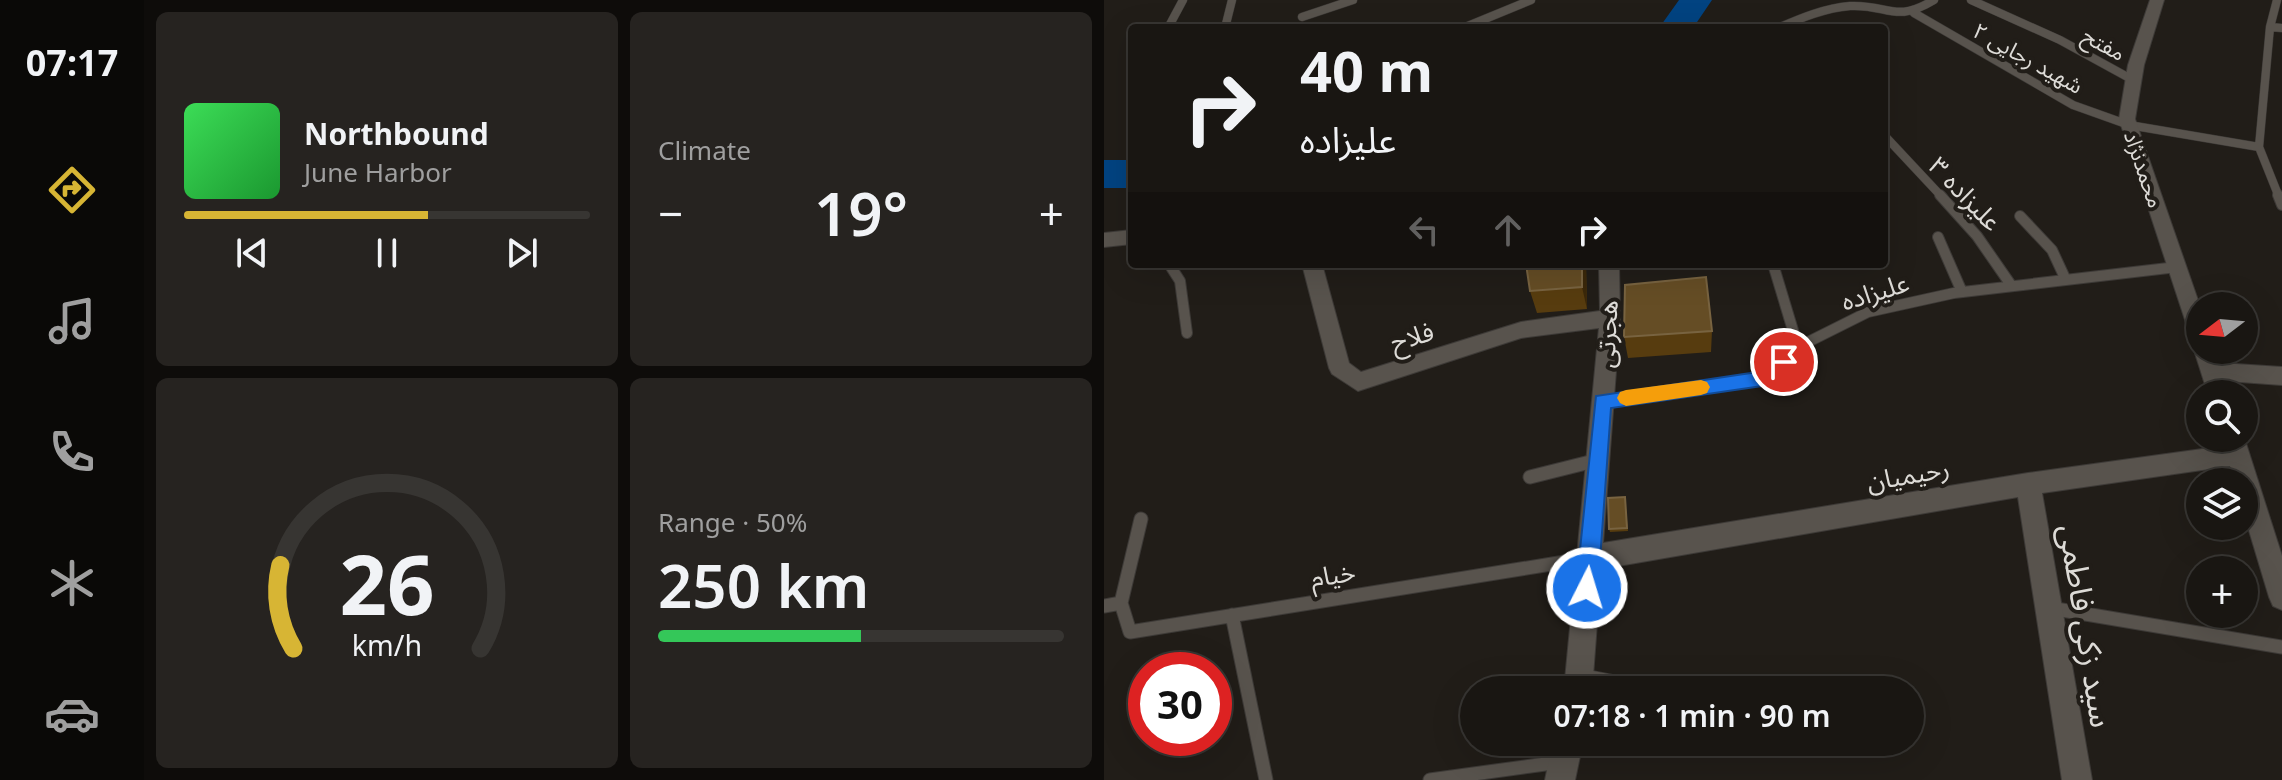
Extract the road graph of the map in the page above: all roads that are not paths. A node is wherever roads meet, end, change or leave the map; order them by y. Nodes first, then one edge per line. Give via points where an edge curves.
1 (1183, 0) edge
2 (1233, 0) edge
3 (1353, 0) edge
4 (1531, 0) edge
5 (1934, 0) edge
6 (1971, 0) edge
7 (2157, 0) edge
8 (2277, 0) edge
9 (1914, 13) junction
10 (1302, 17) dead end
11 (1170, 24) edge
12 (1226, 24) edge
13 (1473, 24) edge
14 (1791, 24) edge
15 (2270, 27) junction
16 (2282, 28) edge
17 (2133, 80) junction
18 (2129, 125) junction
19 (1888, 141) edge
20 (2259, 147) junction
21 (2282, 205) edge
22 (2020, 216) dead end
23 (1128, 237) edge
24 (1938, 237) dead end
25 (1104, 240) edge
26 (2177, 267) junction
27 (1172, 268) edge
28 (1313, 268) edge
29 (1609, 268) edge
30 (1774, 268) edge
31 (2065, 278) junction
32 (2011, 285) junction
33 (1962, 292) junction
34 (2186, 294) edge
35 (1610, 318) junction
36 (1187, 333) dead end
37 (1798, 347) junction
38 (2226, 364) edge
39 (2282, 376) edge
40 (1602, 401) junction
41 (2202, 452) edge
42 (2237, 452) edge
43 (1598, 460) junction
44 (1530, 477) dead end
45 (2028, 484) junction
46 (1141, 519) dead end
47 (1590, 558) junction
48 (2282, 597) edge
49 (1121, 603) junction
50 (1104, 606) edge
51 (2049, 608) junction
52 (1232, 615) junction
53 (2282, 647) edge
54 (1579, 676) edge
55 (1564, 761) edge
56 (1266, 780) edge
57 (1430, 780) edge
58 (2077, 780) edge

1 - 11 lane
2 - 12 lane
3 - 10 lane
4 - 13 lane
5 - 9 lane
6 - 17 lane, مفتح
7 - 17 street, محمدنژاد
8 - 15 lane
9 - 14 lane via 1899,16 1841,7
9 - 18 lane, شهید رجایی ۲ via 2073,105
15 - 16 lane
15 - 20 lane
17 - 18 street, محمدنژاد
18 - 20 lane, شهید رجایی ۲
18 - 26 street, محمدنژاد
19 - 32 lane, علیزاده ۳ via 1985,244
20 - 21 lane
22 - 31 lane via 2052,250
23 - 25 street
24 - 33 lane
26 - 31 lane, علیزاده
26 - 34 street, محمدنژاد
27 - 36 lane via 1180,281
28 - 35 street, فلاح via 1340,368 1358,382 1521,330
29 - 35 street, هجرتی
30 - 37 lane
31 - 32 lane, علیزاده
32 - 33 lane, علیزاده
33 - 37 lane, علیزاده via 1868,312
35 - 40 street, هجرتی
37 - 40 lane, علیزاده via 1769,378
38 - 39 street
40 - 43 street, هجرتی
41 - 45 street, رحیمیان
42 - 48 street
43 - 44 lane
43 - 47 street, هجرتی
45 - 47 street, رحیمیان
45 - 51 street, سید زکی فاطمی
46 - 49 lane
47 - 52 lane, خیام
47 - 54 street, هجرتی
49 - 50 lane
49 - 52 lane, خیام via 1130,632
51 - 53 lane
51 - 58 street, سید زکی فاطمی
52 - 56 lane
55 - 57 lane

